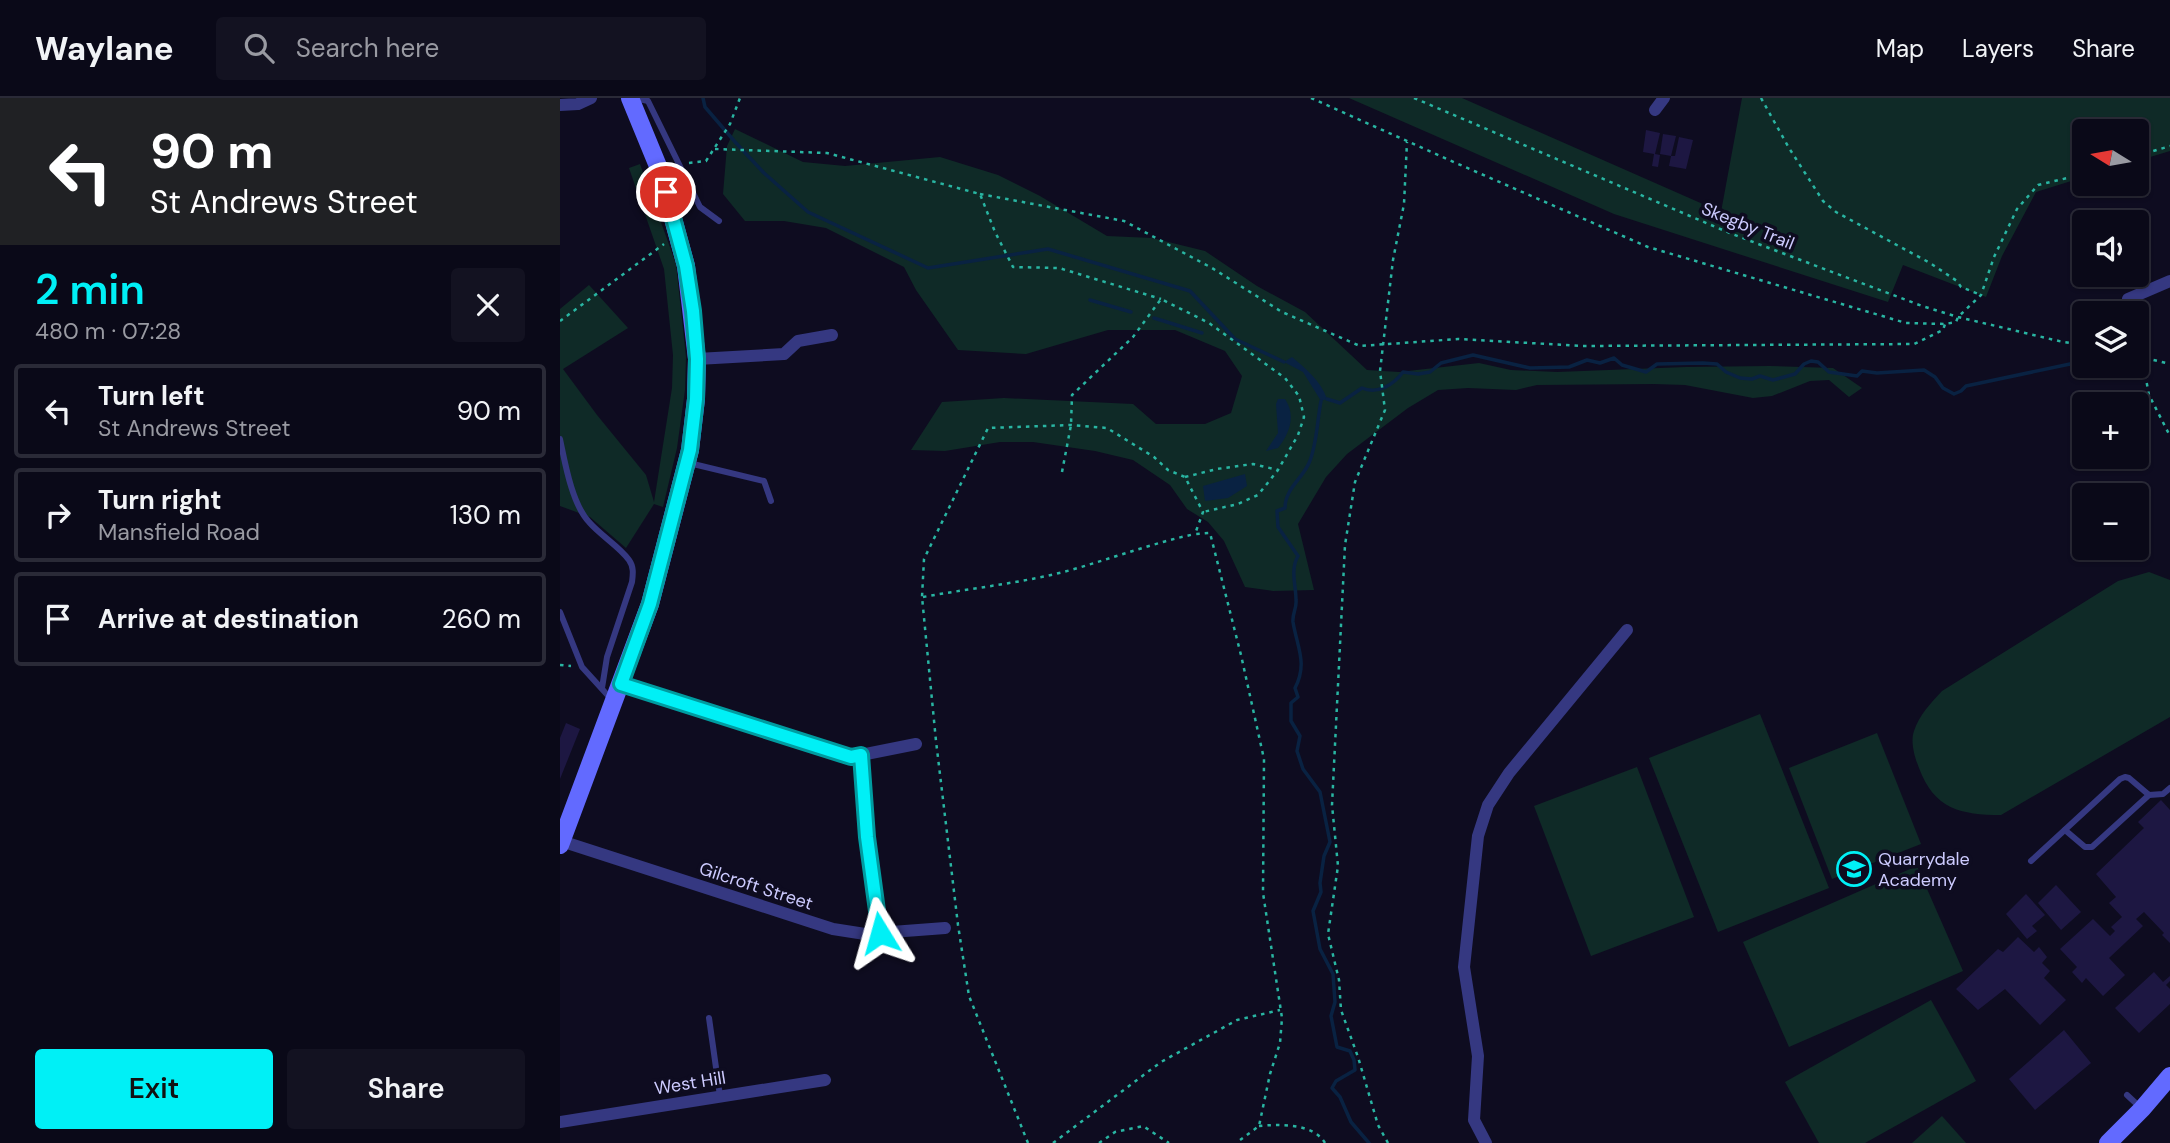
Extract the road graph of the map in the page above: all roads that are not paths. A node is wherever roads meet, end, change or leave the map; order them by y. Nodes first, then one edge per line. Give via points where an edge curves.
1 (591, 98) edge
2 (631, 98) edge
3 (1660, 103) edge
4 (560, 105) edge
5 (1673, 110) dead end
6 (719, 220) dead end
7 (2170, 281) edge
8 (2128, 299) dead end
9 (832, 335) dead end
10 (697, 359) junction
11 (560, 439) edge
12 (687, 462) junction
13 (771, 502) dead end
14 (560, 612) edge
15 (1627, 630) dead end
16 (612, 691) junction
17 (916, 744) dead end
18 (861, 755) junction
19 (2170, 788) edge
20 (2149, 795) junction
21 (2065, 830) junction
22 (561, 843) edge
23 (2031, 861) dead end
24 (945, 928) dead end
25 (880, 933) junction
26 (709, 1018) dead end
27 (2170, 1076) edge
28 (825, 1080) dead end
29 (2127, 1095) dead end
30 (720, 1096) junction
31 (2142, 1109) junction
32 (560, 1122) edge
33 (1486, 1143) edge
34 (2108, 1143) edge

1 - 4 street
2 - 6 lane via 648,101 700,207
2 - 10 main road via 660,171 678,234
3 - 5 street
7 - 8 street
9 - 10 street via 798,341 784,354
10 - 12 main road
11 - 16 lane via 587,521 629,560 633,571 607,657
12 - 13 lane via 764,481
12 - 16 main road via 650,604
14 - 16 lane via 582,667
15 - 33 street via 1509,773 1488,805 1478,836 1464,967 1478,1056 1474,1120
16 - 18 street via 851,757
16 - 22 main road
17 - 18 street
18 - 25 street
19 - 20 lane
20 - 21 lane via 2135,782 2120,779
20 - 21 lane via 2092,848
21 - 23 lane
22 - 25 street, Gilcroft Street via 833,929
24 - 25 street, Gilcroft Street
26 - 30 lane
27 - 31 main road
28 - 30 street, West Hill
29 - 31 lane
30 - 32 street, West Hill
31 - 34 main road

